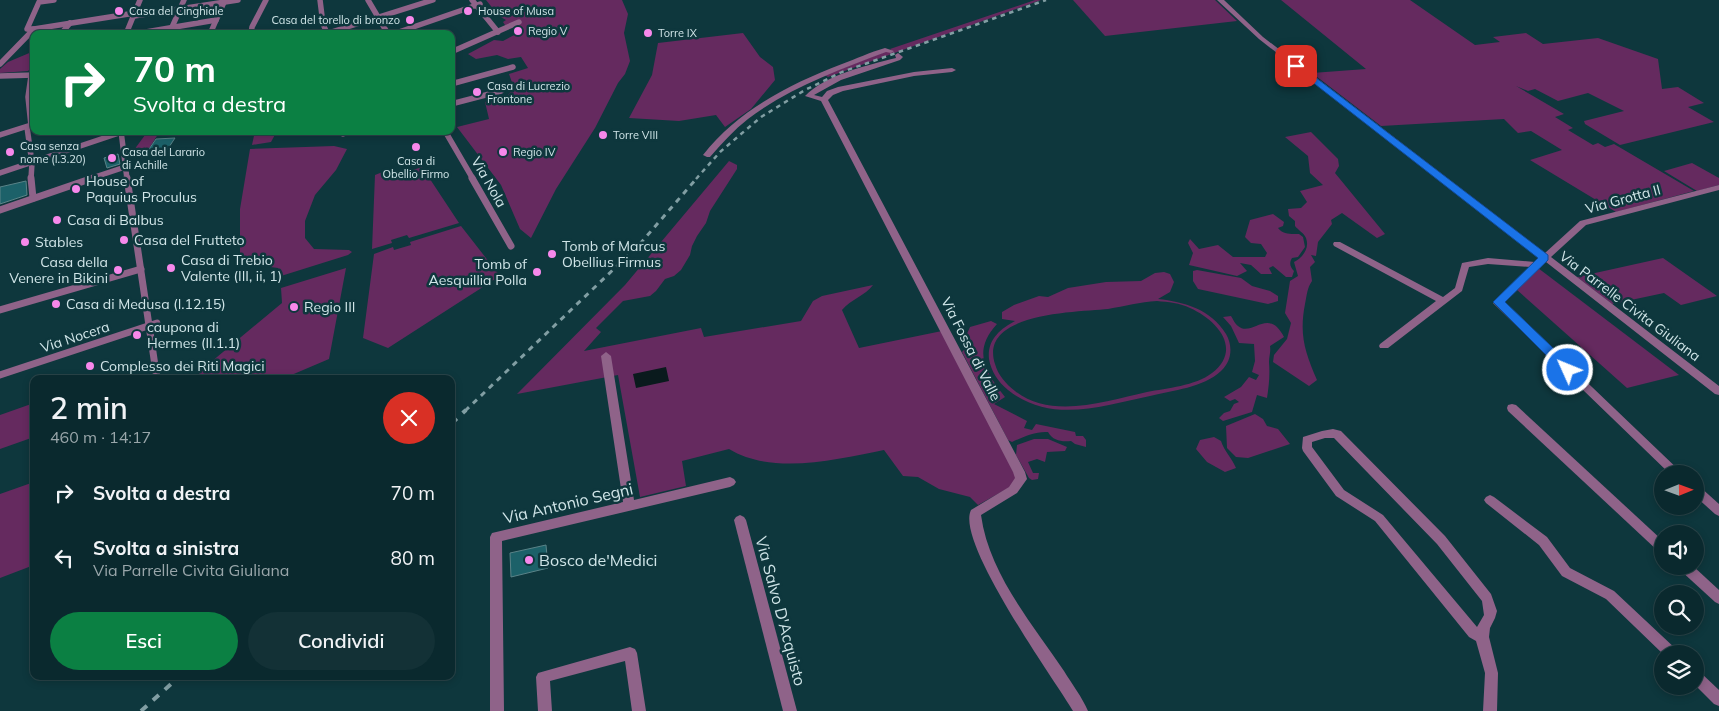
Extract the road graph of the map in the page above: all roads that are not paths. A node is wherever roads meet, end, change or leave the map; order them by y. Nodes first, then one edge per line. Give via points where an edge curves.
1 (54, 0) edge
2 (140, 0) edge
3 (184, 0) edge
4 (238, 0) edge
5 (266, 0) edge
6 (320, 0) edge
7 (368, 0) edge
8 (433, 0) edge
9 (472, 0) edge
10 (1220, 0) edge
11 (225, 1) edge
12 (478, 5) junction
13 (181, 9) junction
14 (134, 15) junction
15 (378, 17) junction
16 (216, 20) junction
17 (519, 22) dead end
18 (70, 24) junction
19 (172, 26) junction
20 (34, 29) joint
21 (65, 30) edge
22 (128, 30) edge
23 (153, 30) edge
24 (170, 30) edge
25 (212, 30) edge
26 (251, 30) edge
27 (325, 30) edge
28 (336, 30) edge
29 (386, 30) edge
30 (405, 30) edge
31 (498, 32) junction
32 (30, 33) edge
33 (455, 50) edge
34 (0, 64) edge
35 (513, 67) dead end
36 (952, 70) dead end
37 (30, 75) edge
38 (0, 76) edge
39 (30, 82) edge
40 (455, 83) edge
41 (501, 91) dead end
42 (824, 100) junction
43 (455, 103) edge
44 (30, 116) edge
45 (30, 126) edge
46 (31, 135) edge
47 (113, 135) edge
48 (122, 135) edge
49 (447, 135) edge
50 (0, 136) edge
51 (707, 154) dead end
52 (32, 163) junction
53 (125, 167) junction
54 (0, 173) edge
55 (1719, 188) edge
56 (33, 198) junction
57 (0, 210) edge
58 (1337, 244) dead end
59 (511, 246) dead end
60 (1544, 257) junction
61 (1537, 265) junction
62 (141, 269) junction
63 (1443, 300) junction
64 (0, 310) edge
65 (153, 324) junction
66 (1384, 346) dead end
67 (606, 356) dead end
68 (0, 375) edge
69 (157, 375) edge
70 (1719, 391) edge
71 (1512, 408) dead end
72 (1669, 465) edge
73 (730, 482) dead end
74 (1704, 497) edge
75 (1490, 500) dead end
76 (630, 506) junction
77 (1719, 511) edge
78 (740, 520) dead end
79 (1654, 540) edge
80 (1694, 575) edge
81 (1719, 598) edge
82 (1481, 637) junction
83 (1663, 645) edge
84 (1704, 685) edge
85 (1719, 699) edge
86 (498, 711) edge
87 (545, 711) edge
88 (639, 711) edge
89 (790, 711) edge
90 (1081, 711) edge
91 (1490, 711) edge

1 - 20 street via 39,2 27,29
2 - 14 street
3 - 13 street
4 - 11 street
5 - 26 street
6 - 27 street
7 - 15 street
8 - 15 street
9 - 12 street
10 - 60 street, Via Parrelle Civita Giuliana via 1280,54
11 - 13 street
11 - 16 street
12 - 30 street
12 - 31 street
13 - 14 street
13 - 19 street
14 - 18 street
14 - 22 street
15 - 28 street
15 - 29 street
16 - 19 street
16 - 25 street
17 - 31 street
18 - 20 street
18 - 21 street
19 - 23 street
19 - 24 street
31 - 33 street
32 - 34 street
35 - 40 street
36 - 42 street via 841,89 830,93
37 - 38 street
39 - 44 street
41 - 43 street
42 - 51 street via 809,96 828,85 900,57 885,50 812,78 734,125
42 - 90 street, Via Fossa di Valle via 1019,472 1021,479 1013,490 975,513 976,525 1003,590
45 - 50 street
46 - 52 street
47 - 52 street
48 - 53 street
49 - 59 street, Via Nola
52 - 54 street
52 - 56 street via 30,190
53 - 56 street
53 - 62 street
55 - 60 street, Via Grotta II via 1583,223
56 - 57 street
58 - 63 street
60 - 61 street, Via Grotta II
60 - 70 street, Via Parrelle Civita Giuliana
61 - 63 street via 1488,261 1465,265 1459,290
61 - 72 street, Via Grotta II via 1498,302
62 - 64 street
62 - 65 street
63 - 66 street
65 - 68 street, Via Nocera
65 - 69 street
67 - 76 street
71 - 79 street
73 - 76 street, Via Antonio Segni
74 - 77 street
75 - 83 street via 1543,541 1566,572 1610,595
76 - 86 street, Via Antonio Segni via 496,537
78 - 89 street, Via Salvo D'Acquisto
80 - 81 street
82 - 82 street via 1474,633 1380,518 1340,493 1307,448 1307,440 1318,435 1337,434 1441,540 1487,598 1492,609
82 - 91 street via 1492,669
84 - 85 street
87 - 88 street via 542,677 630,653

